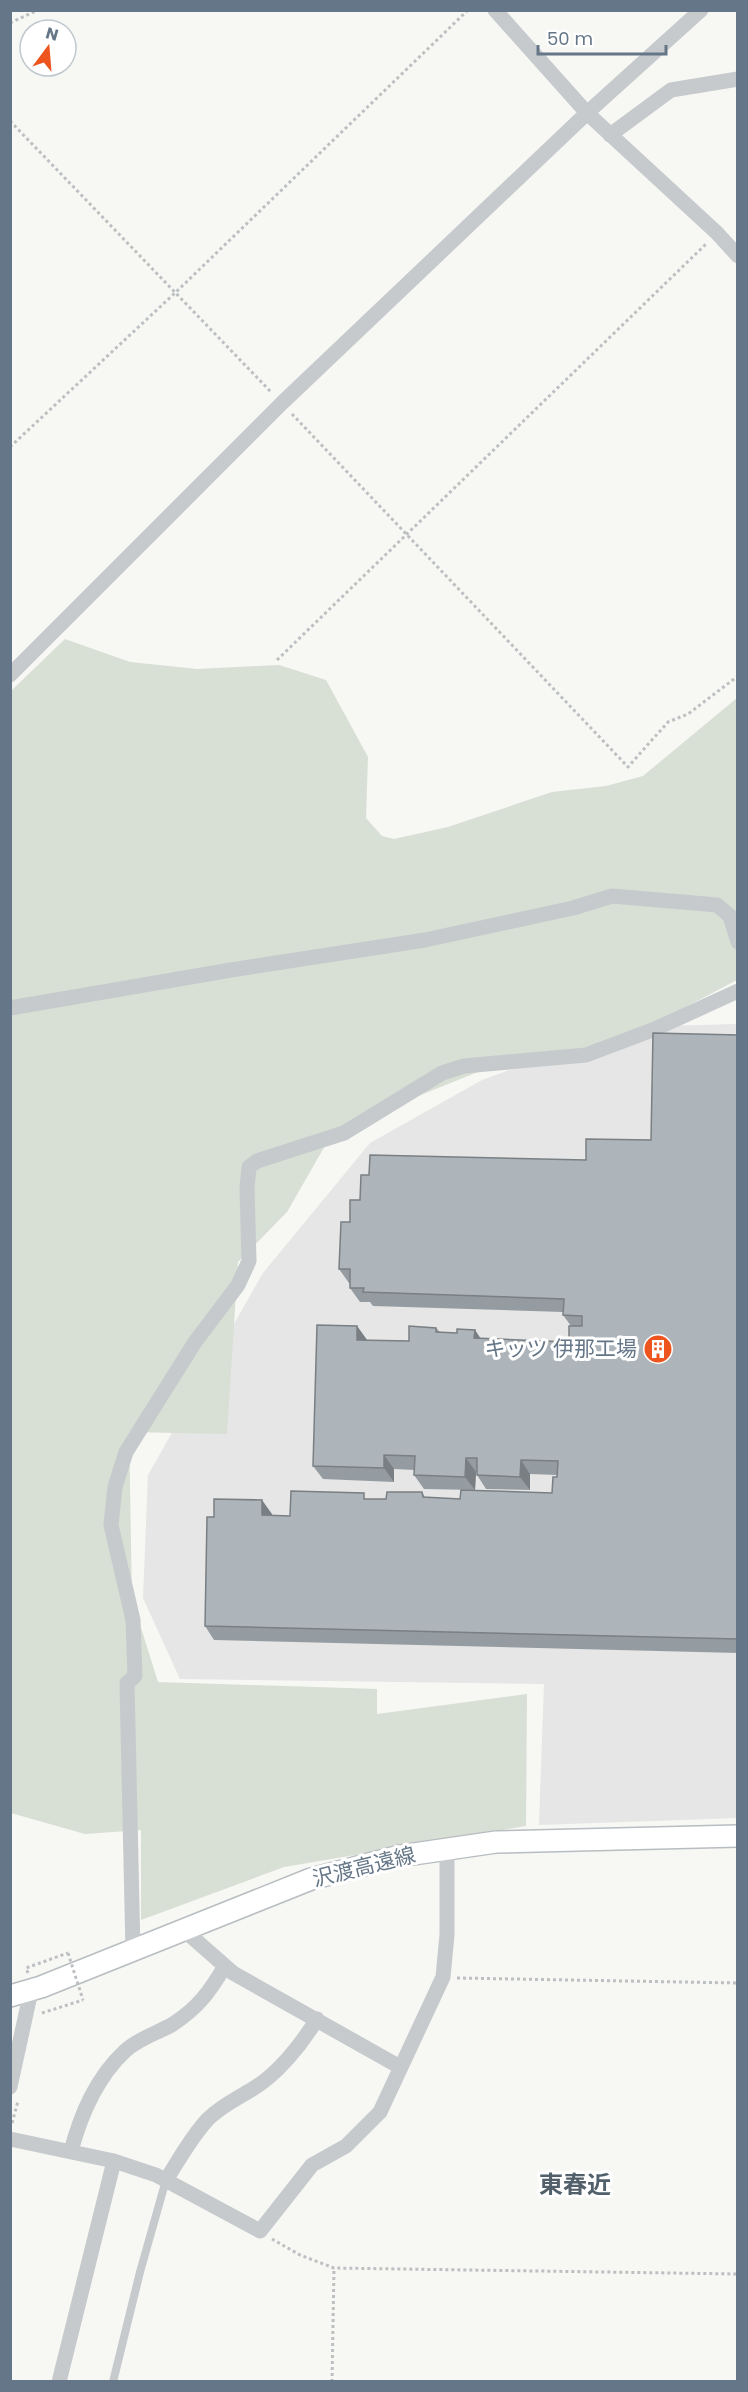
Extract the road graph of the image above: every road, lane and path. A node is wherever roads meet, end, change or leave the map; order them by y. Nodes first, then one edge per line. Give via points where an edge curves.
1 (38, 10) edge
2 (468, 10) edge
3 (495, 10) edge
4 (701, 10) edge
5 (10, 23) edge
6 (738, 79) edge
7 (587, 113) junction
8 (10, 121) edge
9 (610, 135) junction
10 (717, 233) junction
11 (738, 256) edge
12 (176, 292) junction
13 (282, 403) junction
14 (10, 447) edge
15 (407, 534) junction
16 (277, 660) dead end
17 (10, 675) edge
18 (738, 676) edge
19 (738, 942) edge
20 (738, 991) edge
21 (10, 1008) edge
22 (738, 1836) edge
23 (447, 1849) junction
24 (184, 1930) junction
25 (133, 1950) junction
26 (225, 1966) junction
27 (26, 1968) dead end
28 (443, 1977) junction
29 (738, 1983) edge
30 (21, 1993) edge
31 (44, 2013) dead end
32 (317, 2019) junction
33 (400, 2067) junction
34 (10, 2087) edge
35 (10, 2139) edge
36 (71, 2151) junction
37 (114, 2161) junction
38 (166, 2180) junction
39 (260, 2231) junction
40 (334, 2268) junction
41 (738, 2274) edge
42 (59, 2382) edge
43 (113, 2382) edge
44 (332, 2382) edge

1 - 5 path
2 - 12 path
3 - 7 street
4 - 7 street
6 - 9 street via 671,90
7 - 9 street
7 - 13 street
8 - 12 path
9 - 10 street
10 - 11 street
10 - 15 path
12 - 13 path
12 - 14 path
13 - 15 path
13 - 17 street
15 - 16 path
15 - 18 path via 628,767 668,722 688,714
19 - 21 street via 730,916 717,905 612,896 425,940
20 - 25 street via 586,1055 464,1066 442,1073 344,1133 249,1167 249,1261 238,1285 195,1342 126,1452 115,1487 111,1525 133,1620 135,1676 127,1683
22 - 23 main road, 沢渡高遠線 via 496,1842
23 - 24 main road, 沢渡高遠線 via 400,1856 311,1879
23 - 28 street
24 - 25 main road, 沢渡高遠線
24 - 26 street
25 - 30 main road, 沢渡高遠線
26 - 32 street
26 - 36 street via 208,1995 173,2024 125,2051 94,2090 79,2119
27 - 31 path, bridge via 68,1953 83,2000
28 - 29 path
28 - 33 street
30 - 34 street
32 - 33 street
32 - 38 street via 301,2044 280,2065 252,2090 232,2099 208,2119
33 - 39 street via 380,2112 346,2146 312,2165
35 - 36 street
36 - 37 street
37 - 38 street
37 - 42 street
38 - 39 street
38 - 43 lane
39 - 40 path via 300,2255
40 - 41 path
40 - 44 path

